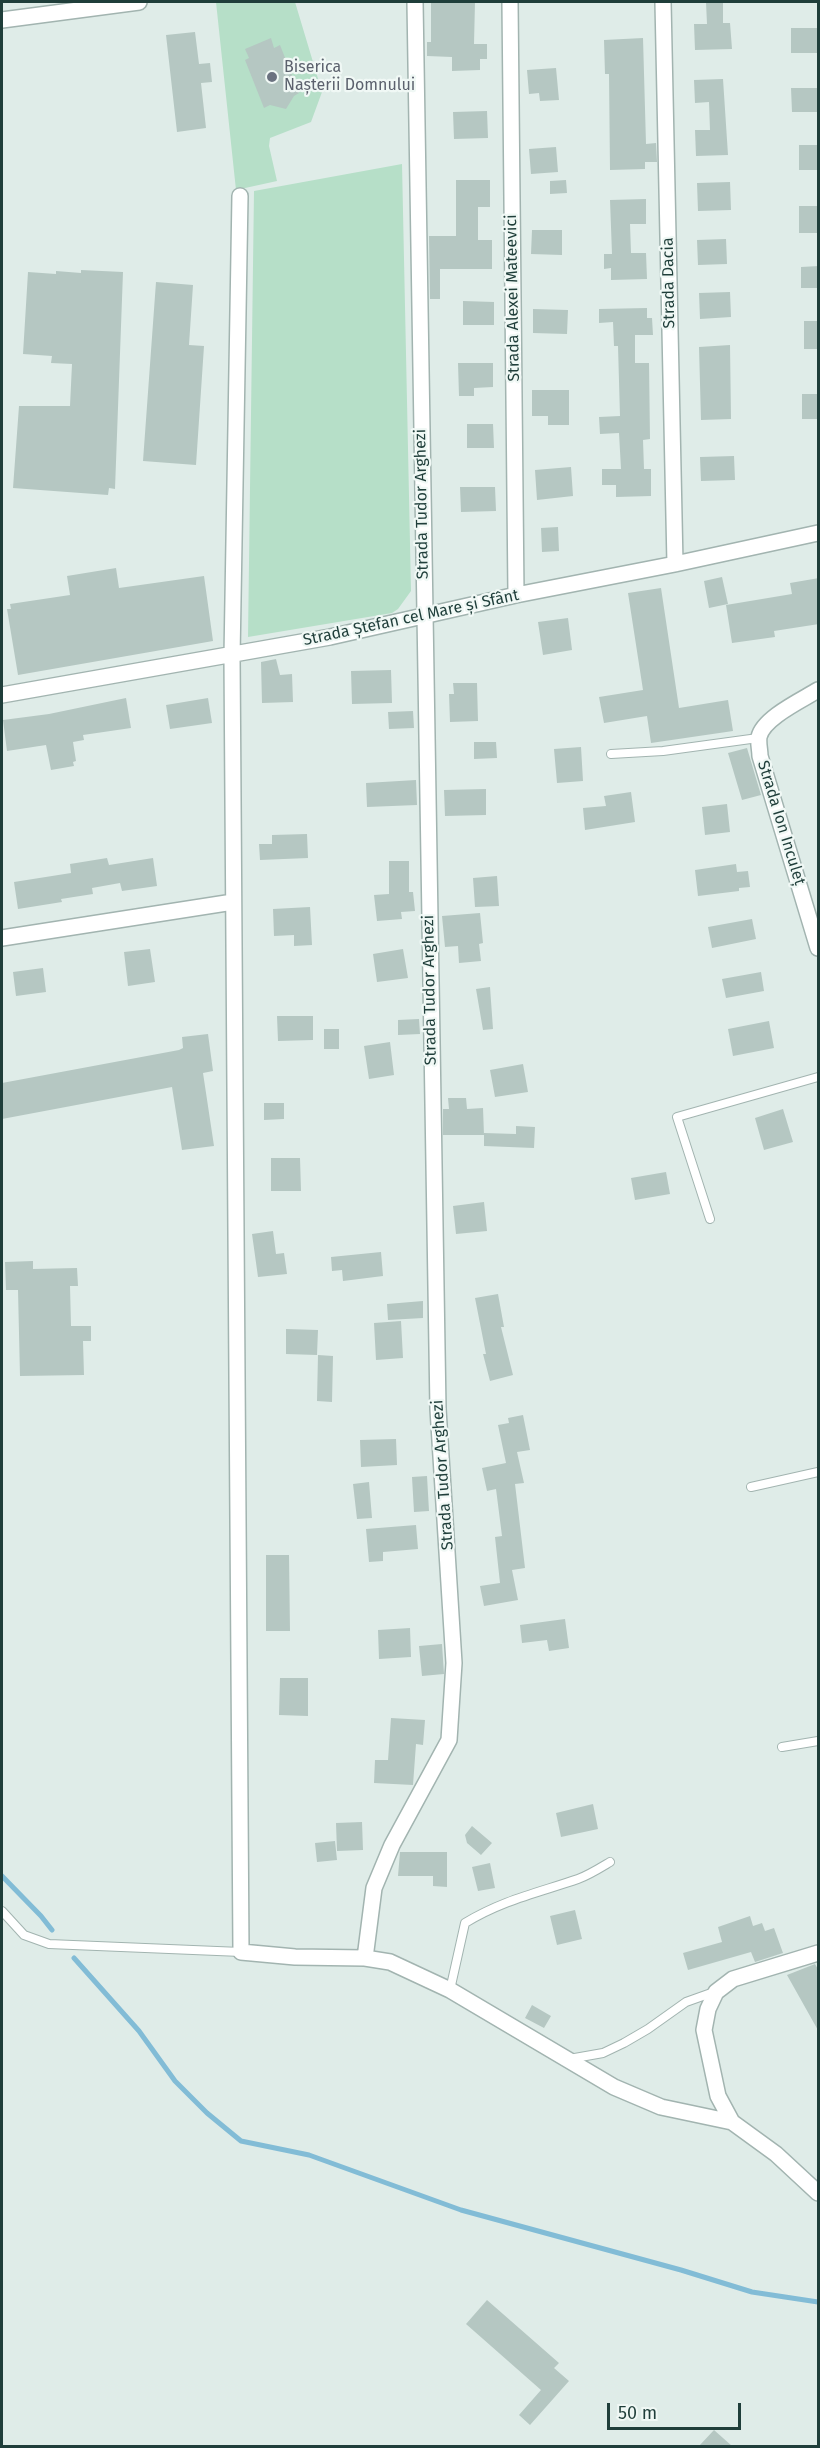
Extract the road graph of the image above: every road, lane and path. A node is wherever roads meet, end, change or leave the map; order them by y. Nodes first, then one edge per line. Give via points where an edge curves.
1 (139, 2) edge
2 (415, 2) edge
3 (510, 2) edge
4 (663, 2) edge
5 (2, 20) edge
6 (240, 196) dead end
7 (819, 533) edge
8 (675, 564) junction
9 (516, 595) junction
10 (424, 615) junction
11 (232, 656) junction
12 (819, 690) edge
13 (2, 695) edge
14 (758, 738) junction
15 (611, 754) dead end
16 (233, 902) junction
17 (2, 938) edge
18 (819, 948) edge
19 (819, 1077) edge
20 (710, 1219) dead end
21 (819, 1472) edge
22 (751, 1487) dead end
23 (819, 1741) edge
24 (782, 1747) dead end
25 (610, 1862) dead end
26 (2, 1911) edge
27 (241, 1952) junction
28 (819, 1953) edge
29 (365, 1958) junction
30 (450, 1990) junction
31 (716, 1992) junction
32 (568, 2060) junction
33 (732, 2122) junction
34 (819, 2193) edge

1 - 5 street
2 - 10 street, Strada Tudor Arghezi
3 - 9 street, Strada Alexei Mateevici
4 - 8 street, Strada Dacia
6 - 11 street
7 - 8 street, Strada Ștefan cel Mare și Sfânt
8 - 9 street, Strada Ștefan cel Mare și Sfânt
9 - 10 street, Strada Ștefan cel Mare și Sfânt
10 - 11 street, Strada Ștefan cel Mare și Sfânt
10 - 29 street, Strada Tudor Arghezi via 438,1409 454,1663 449,1740 392,1845 374,1888
11 - 13 street, Strada Ștefan cel Mare și Sfânt
11 - 16 street
12 - 14 street, Strada Ion Inculeț via 774,717
14 - 15 lane
14 - 18 street, Strada Ion Inculeț via 760,756
16 - 17 street
16 - 27 street
19 - 20 lane via 677,1117
21 - 22 lane
23 - 24 lane
25 - 30 lane via 580,1879 489,1909 465,1923
26 - 27 lane via 24,1935 49,1944
27 - 29 street
28 - 31 street via 734,1979
29 - 30 street via 390,1962
30 - 32 street
31 - 32 lane via 686,2002 603,2053
31 - 33 street via 704,2030 718,2096
32 - 33 street via 614,2087 662,2107
33 - 34 street via 776,2154

